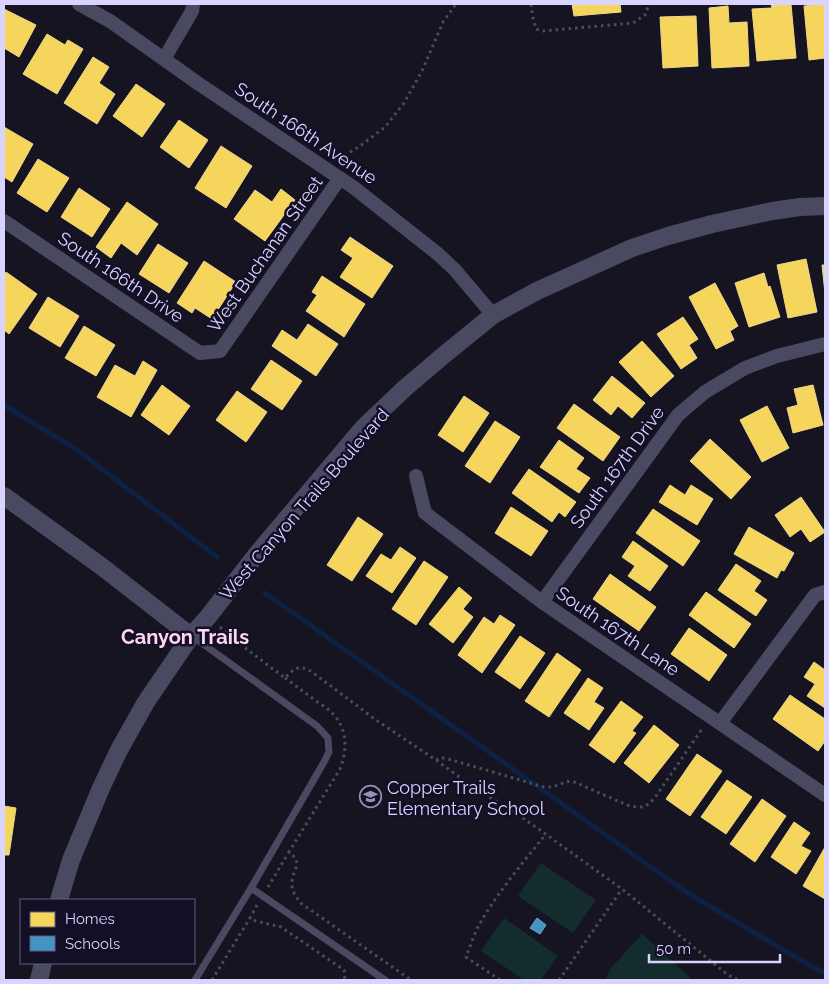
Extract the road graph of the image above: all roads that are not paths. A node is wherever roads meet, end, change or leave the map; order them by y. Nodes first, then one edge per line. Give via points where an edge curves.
1 (79, 4) edge
2 (193, 4) edge
3 (164, 59) junction
4 (340, 178) junction
5 (825, 206) edge
6 (4, 221) edge
7 (493, 315) junction
8 (825, 344) edge
9 (220, 351) joint
10 (416, 476) dead end
11 (4, 496) edge
12 (825, 592) edge
13 (542, 602) junction
14 (191, 636) junction
15 (715, 720) junction
16 (825, 795) edge
17 (251, 888) junction
18 (59, 899) edge
19 (43, 964) edge
20 (40, 980) edge
21 (195, 980) edge
22 (385, 980) edge

1 - 3 street, South 166th Avenue via 110,21
2 - 3 street
3 - 4 street, South 166th Avenue
4 - 7 street, South 166th Avenue via 438,254
4 - 9 street, West Buchanan Street
5 - 7 street, West Canyon Trails Boulevard via 772,211 668,236 574,274
6 - 9 street, South 166th Drive via 200,353
7 - 14 street, West Canyon Trails Boulevard via 405,388 363,428
8 - 13 street, South 167th Drive via 746,368 704,392 678,415
10 - 13 street, South 167th Lane via 425,513
11 - 14 street
12 - 15 street via 815,595
13 - 15 street, South 167th Lane
14 - 17 lane via 328,738 324,762
14 - 18 street, West Canyon Trails Boulevard via 118,750 71,860
15 - 16 street, South 167th Lane
17 - 21 lane
17 - 22 lane
19 - 20 street

